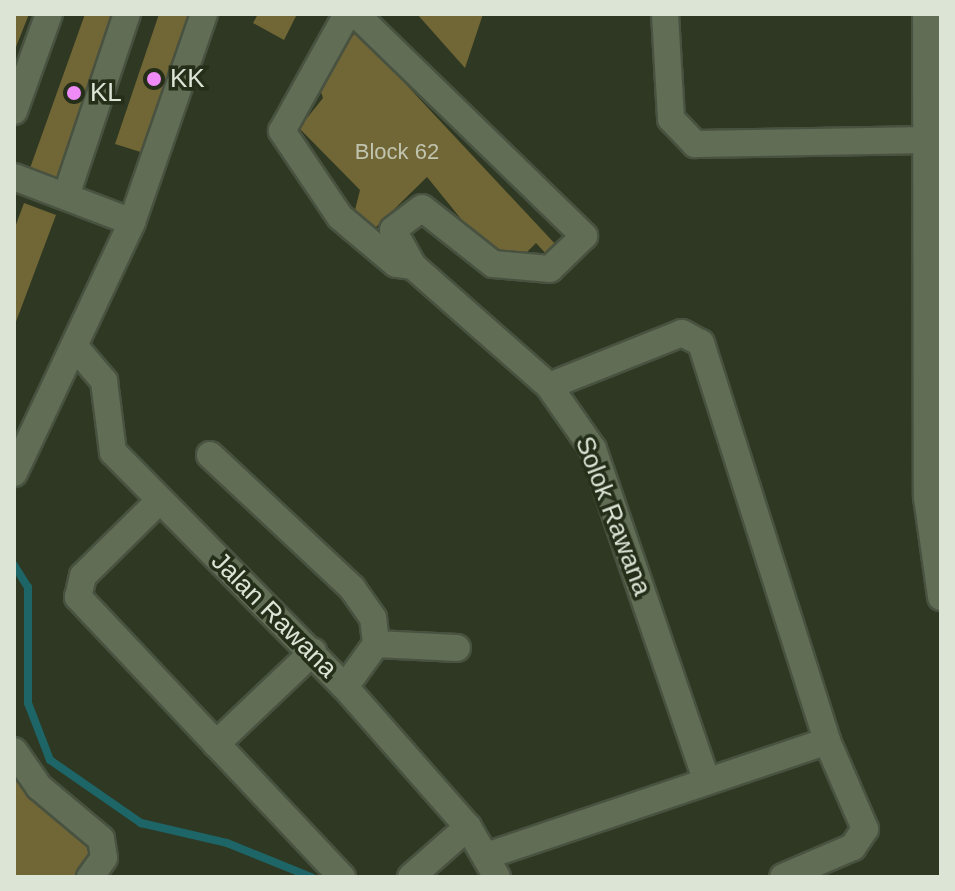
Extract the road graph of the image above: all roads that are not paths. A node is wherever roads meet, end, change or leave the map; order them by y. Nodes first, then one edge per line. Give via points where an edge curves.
1 (49, 14) edge
2 (127, 14) edge
3 (204, 14) edge
4 (665, 14) edge
5 (926, 14) edge
6 (14, 111) edge
7 (929, 140) junction
8 (14, 177) edge
9 (66, 196) junction
10 (132, 222) junction
11 (384, 240) junction
12 (75, 347) junction
13 (549, 386) junction
14 (210, 455) dead end
15 (14, 473) edge
16 (159, 501) junction
17 (941, 597) edge
18 (376, 644) junction
19 (457, 648) dead end
20 (313, 652) junction
21 (345, 687) junction
22 (827, 741) junction
23 (216, 744) junction
24 (14, 751) edge
25 (706, 779) junction
26 (468, 827) junction
27 (493, 866) edge
28 (90, 877) edge
29 (342, 877) edge
30 (411, 877) edge
31 (783, 877) edge

1 - 6 street
2 - 9 street
3 - 10 street
4 - 7 street via 671,119 695,144
5 - 7 street
7 - 17 street via 927,497
8 - 9 street
9 - 10 street
10 - 12 street
11 - 11 street, Solok Rawana via 340,217 282,131 345,18 357,15 584,236 545,271 484,260 431,210 413,210
11 - 13 street, Solok Rawana
12 - 15 street
12 - 16 street, Jalan Rawana via 104,381 113,452
13 - 22 street via 682,333 697,336
13 - 25 street, Solok Rawana via 593,449
14 - 18 street via 352,588 373,618
16 - 20 street, Jalan Rawana
16 - 23 street via 83,576 78,597
18 - 19 street
18 - 21 street
20 - 21 street, Jalan Rawana
20 - 23 street
21 - 26 street, Jalan Rawana
22 - 25 street
22 - 31 street via 864,837
23 - 29 street
24 - 28 street via 39,787 101,839 104,858
25 - 27 street
26 - 27 street, Jalan Rawana
26 - 30 street

